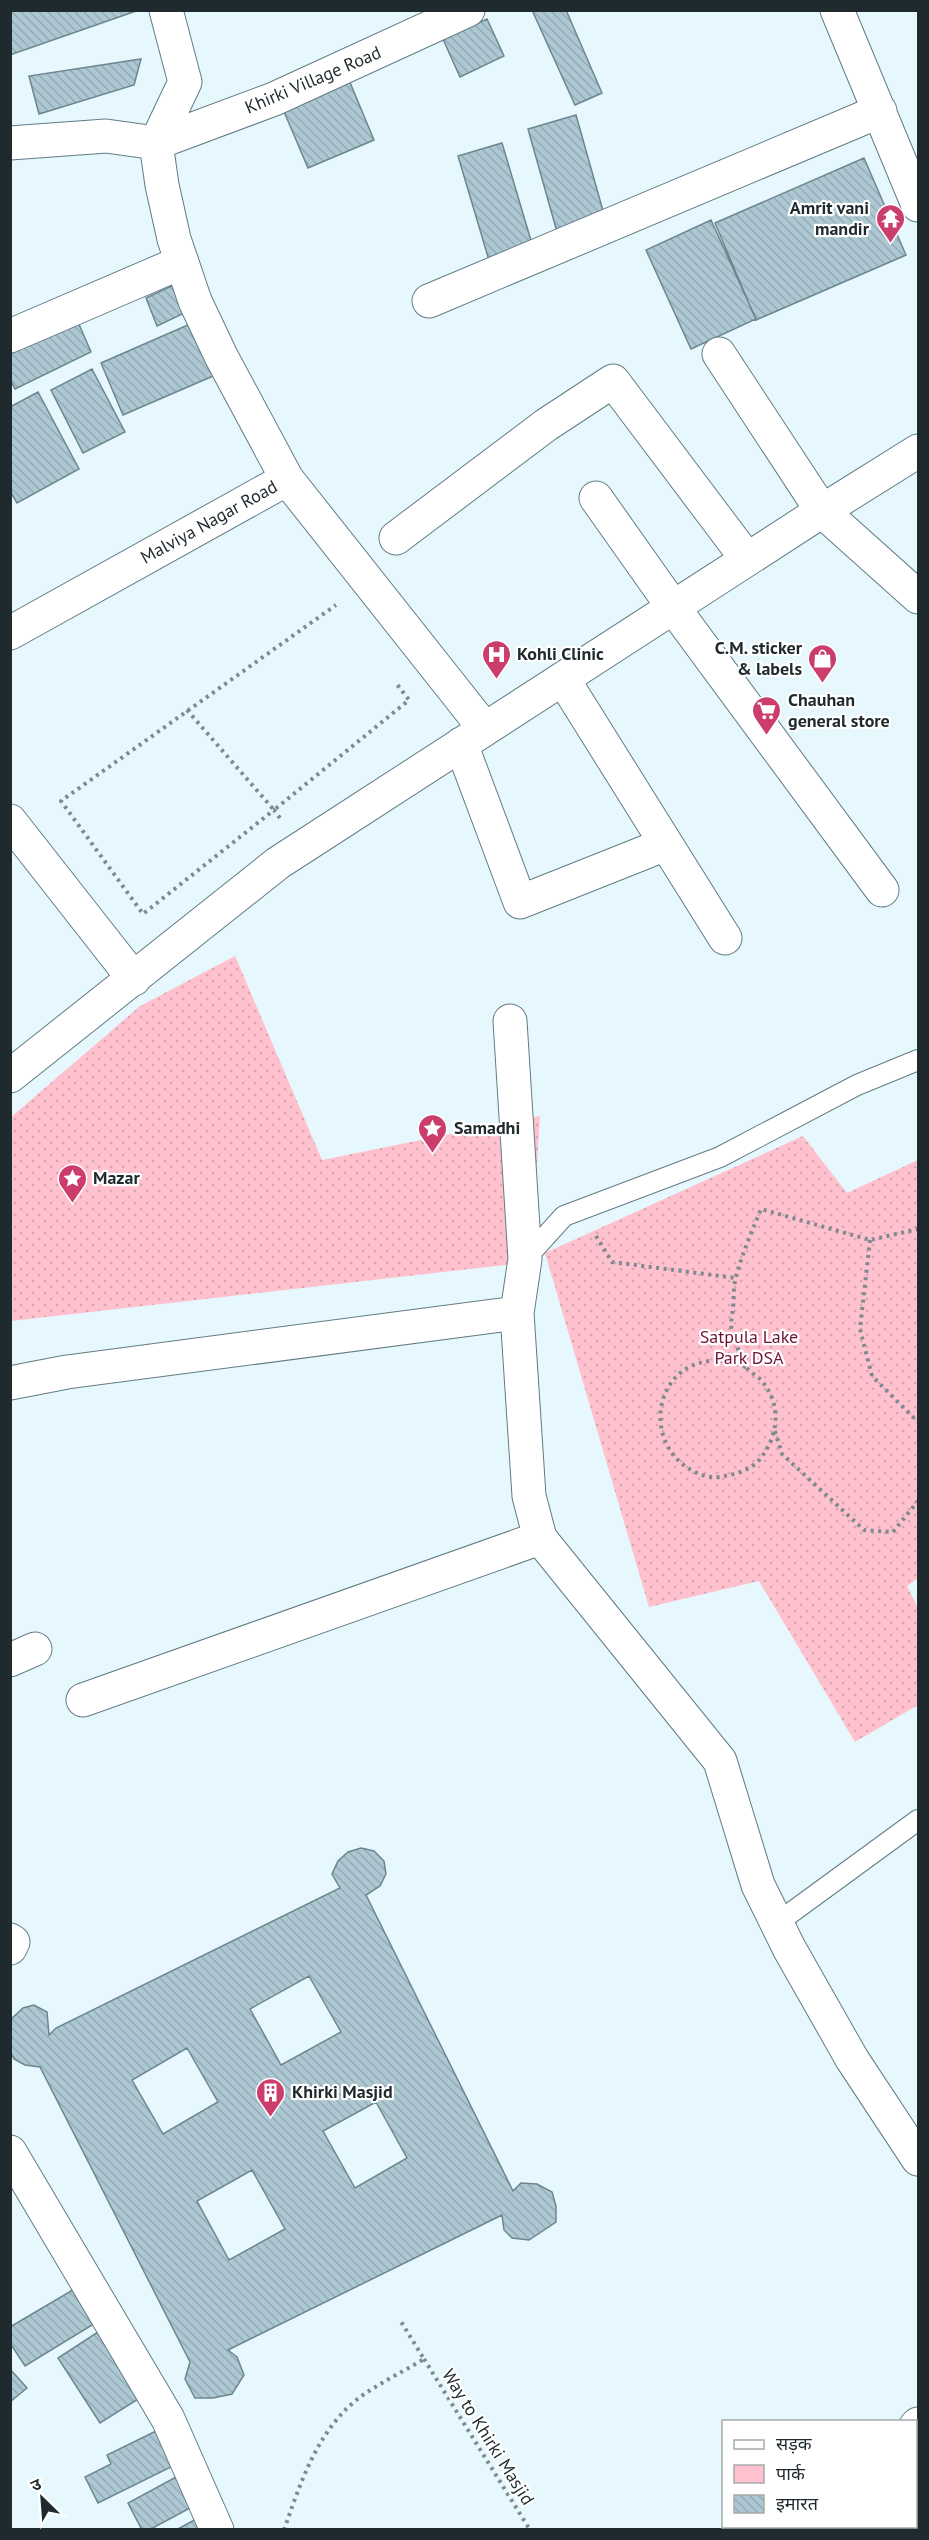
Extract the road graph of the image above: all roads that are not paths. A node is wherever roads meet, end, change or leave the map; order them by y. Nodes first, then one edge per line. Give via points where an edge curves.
1 (166, 10) edge
2 (468, 10) edge
3 (837, 10) edge
4 (880, 111) junction
5 (10, 143) edge
6 (156, 143) junction
7 (918, 205) edge
8 (182, 262) junction
9 (429, 301) dead end
10 (10, 336) edge
11 (719, 354) dead end
12 (918, 451) edge
13 (287, 479) junction
14 (596, 498) dead end
15 (822, 511) junction
16 (396, 538) dead end
17 (747, 559) junction
18 (918, 597) edge
19 (673, 607) junction
20 (10, 633) edge
21 (563, 679) junction
22 (473, 736) junction
23 (10, 821) edge
24 (666, 844) junction
25 (882, 890) dead end
26 (725, 938) dead end
27 (134, 979) junction
28 (510, 1021) dead end
29 (918, 1060) edge
30 (10, 1076) edge
31 (525, 1259) junction
32 (517, 1313) junction
33 (10, 1383) edge
34 (540, 1538) junction
35 (83, 1700) dead end
36 (918, 1820) edge
37 (777, 1923) junction
38 (10, 1940) edge
39 (10, 1948) edge
40 (10, 2152) edge
41 (918, 2159) edge
42 (217, 2529) edge

1 - 6 street via 185,82
2 - 6 street, Khirki Village Road via 293,91
3 - 4 street
4 - 7 street
4 - 9 street
5 - 6 street via 106,136
6 - 8 street via 162,185
8 - 10 street
8 - 13 street via 220,356
11 - 15 street
12 - 15 street
13 - 20 street, Malviya Nagar Road
13 - 22 street, Malviya Nagar Road
14 - 19 street
15 - 17 street
15 - 18 street
16 - 17 street via 546,425 614,381
17 - 19 street
19 - 21 street
19 - 25 street
21 - 22 street
21 - 24 street
22 - 24 street, Malviya Nagar Road via 520,902
22 - 27 street via 278,863
23 - 27 street
24 - 26 street
27 - 30 street
28 - 31 street
29 - 31 lane via 857,1085 720,1157 564,1216
31 - 32 street
32 - 33 street via 79,1370
32 - 34 street via 529,1496
34 - 35 street
34 - 37 street via 720,1761 758,1886
36 - 37 lane
37 - 41 street via 852,2059
38 - 39 street via 14,1942
40 - 42 street via 168,2419

